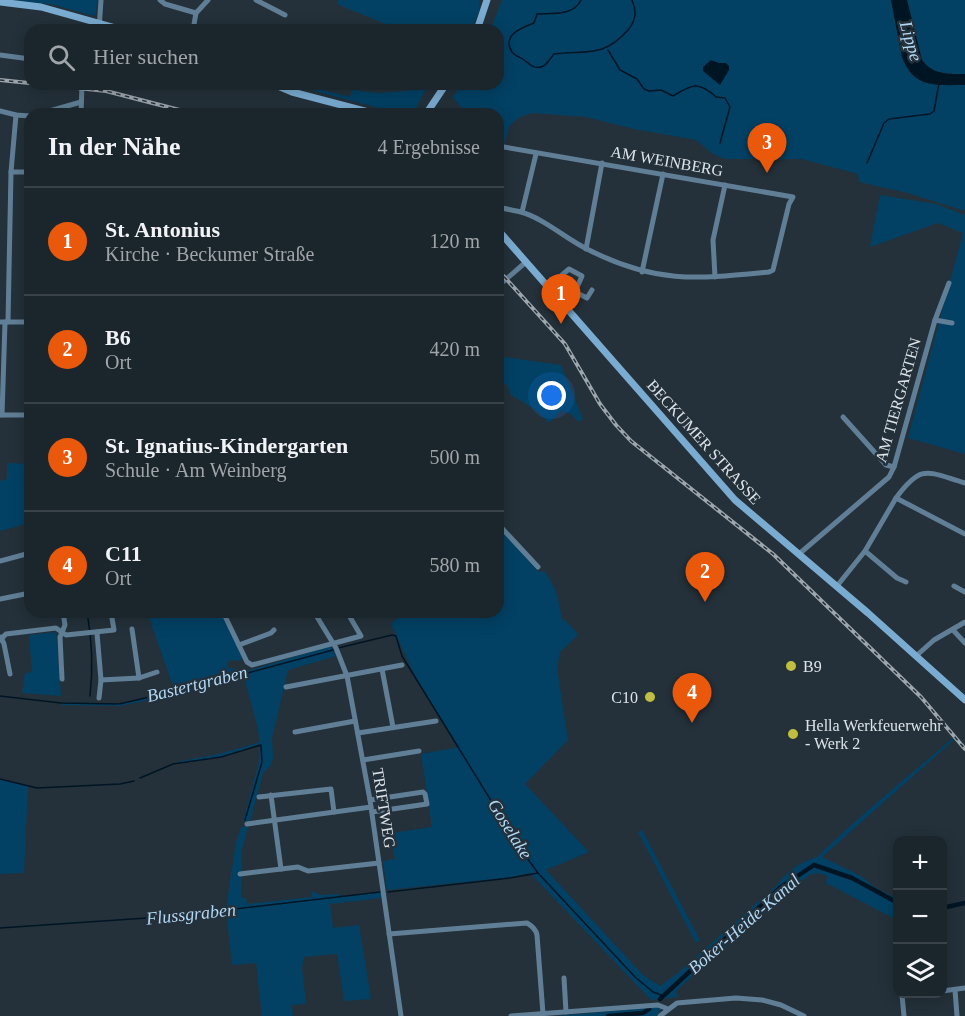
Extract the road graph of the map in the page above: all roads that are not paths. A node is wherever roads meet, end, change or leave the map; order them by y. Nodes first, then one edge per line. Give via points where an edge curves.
1 (101, 0) edge
2 (160, 0) edge
3 (208, 0) edge
4 (256, 0) edge
5 (487, 0) edge
6 (0, 2) edge
7 (195, 13) junction
8 (285, 15) dead end
9 (90, 24) edge
10 (99, 24) edge
11 (194, 24) edge
12 (479, 24) edge
13 (0, 55) edge
14 (24, 58) edge
15 (82, 90) edge
16 (290, 90) edge
17 (442, 90) edge
18 (81, 102) junction
19 (60, 108) edge
20 (81, 108) edge
21 (353, 108) edge
22 (430, 108) edge
23 (0, 111) edge
24 (15, 115) junction
25 (24, 116) edge
26 (504, 147) edge
27 (536, 154) junction
28 (602, 163) junction
29 (11, 172) junction
30 (24, 172) edge
31 (663, 174) junction
32 (725, 185) junction
33 (504, 208) edge
34 (522, 212) junction
35 (0, 236) edge
36 (9, 236) junction
37 (504, 238) edge
38 (586, 249) junction
39 (526, 262) junction
40 (642, 272) junction
41 (715, 277) junction
42 (504, 281) edge
43 (949, 283) dead end
44 (548, 287) junction
45 (592, 290) dead end
46 (935, 320) junction
47 (4, 322) edge
48 (24, 322) edge
49 (952, 324) dead end
50 (1, 415) edge
51 (24, 416) edge
52 (843, 417) dead end
53 (894, 467) junction
54 (965, 483) edge
55 (896, 498) junction
56 (504, 530) edge
57 (965, 534) edge
58 (865, 551) junction
59 (799, 554) junction
60 (24, 555) edge
61 (0, 561) edge
62 (538, 567) dead end
63 (906, 582) dead end
64 (837, 586) junction
65 (954, 586) dead end
66 (965, 592) edge
67 (24, 593) edge
68 (0, 598) edge
69 (64, 618) edge
70 (112, 618) edge
71 (226, 618) edge
72 (318, 618) edge
73 (350, 618) edge
74 (965, 622) edge
75 (132, 629) dead end
76 (274, 630) dead end
77 (952, 630) junction
78 (62, 631) junction
79 (92, 633) junction
80 (1, 638) edge
81 (965, 643) edge
82 (239, 645) junction
83 (335, 647) junction
84 (916, 656) junction
85 (402, 665) dead end
86 (382, 669) junction
87 (158, 672) dead end
88 (10, 674) dead end
89 (347, 676) junction
90 (139, 678) junction
91 (62, 679) dead end
92 (101, 680) junction
93 (286, 687) dead end
94 (99, 698) dead end
95 (965, 700) edge
96 (355, 721) junction
97 (436, 721) dead end
98 (393, 727) junction
99 (295, 732) dead end
100 (358, 733) junction
101 (419, 751) dead end
102 (363, 760) junction
103 (271, 795) junction
104 (259, 797) dead end
105 (371, 806) junction
106 (334, 812) junction
107 (274, 821) junction
108 (247, 824) dead end
109 (379, 863) junction
110 (280, 869) junction
111 (240, 874) dead end
112 (389, 934) junction
113 (564, 978) dead end
114 (965, 988) edge
115 (954, 990) junction
116 (947, 991) edge
117 (902, 998) edge
118 (668, 1009) junction
119 (566, 1012) junction
120 (543, 1014) junction
121 (401, 1016) edge
122 (511, 1016) edge
123 (660, 1016) edge
124 (804, 1016) edge
125 (904, 1016) edge
126 (957, 1016) edge

1 - 10 street
2 - 7 street
3 - 7 street
4 - 8 street
5 - 12 main road
6 - 9 main road via 41,7
7 - 11 street
13 - 14 street
15 - 18 street
16 - 21 main road
17 - 22 main road
18 - 19 street
18 - 20 street
23 - 24 street
24 - 25 street
24 - 29 street
26 - 27 street, AM WEINBERG
27 - 28 street, AM WEINBERG
27 - 34 street
28 - 31 street, AM WEINBERG
28 - 38 street
29 - 30 street
29 - 36 street
31 - 32 street, AM WEINBERG
31 - 40 street
32 - 41 street via 712,240
32 - 41 street, AM WEINBERG via 793,197 773,270
33 - 34 street
34 - 38 street
35 - 36 street
36 - 47 street
37 - 39 main road, BECKUMER STRASSE
38 - 40 street
39 - 42 street
39 - 44 main road, BECKUMER STRASSE
40 - 41 street
43 - 46 street, AM TIERGARTEN
44 - 45 street via 569,269 582,276 575,292 587,298
44 - 59 main road, BECKUMER STRASSE via 726,490
46 - 49 street, AM TIERGARTEN
46 - 53 street, AM TIERGARTEN
47 - 48 street
47 - 50 street
50 - 51 street
52 - 53 street via 886,465
53 - 59 street, AM TIERGARTEN via 881,485
54 - 55 street via 931,473 920,474 912,477
55 - 57 street
55 - 58 street
56 - 62 street
58 - 63 street
58 - 64 street
59 - 64 main road, BECKUMER STRASSE
60 - 61 street
64 - 84 main road, BECKUMER STRASSE
65 - 66 street
67 - 68 street
69 - 78 street
70 - 79 street via 114,630
71 - 82 street
72 - 83 street, TRIFTWEG
73 - 83 street via 361,636
74 - 77 street
75 - 90 street
76 - 82 street
77 - 81 street
77 - 84 street
78 - 79 street via 66,635
78 - 80 street via 56,628 6,634
78 - 91 street
79 - 92 street
80 - 88 street
82 - 83 street via 252,665
83 - 89 street, TRIFTWEG
84 - 95 main road, BECKUMER STRASSE
85 - 86 street
86 - 89 street
86 - 98 street
87 - 90 street
89 - 93 street
89 - 96 street, TRIFTWEG
90 - 92 street
92 - 94 street
96 - 99 street
96 - 100 street, TRIFTWEG
97 - 98 street
98 - 100 street
100 - 102 street, TRIFTWEG
101 - 102 street
102 - 105 street, TRIFTWEG
103 - 104 street
103 - 106 street via 331,789
103 - 107 street
105 - 105 street via 423,792 427,804
105 - 106 street
105 - 109 street, TRIFTWEG
106 - 107 street
107 - 108 street
107 - 110 street
109 - 110 street via 308,871 298,867
109 - 112 street, TRIFTWEG
110 - 111 street
112 - 120 street via 527,923 537,935
112 - 121 street, TRIFTWEG
113 - 119 street
114 - 115 street
115 - 116 street
115 - 126 street
117 - 125 street
118 - 119 street via 658,1005
118 - 123 street
118 - 124 street via 684,1001 749,998 781,1005
119 - 120 street
120 - 122 street

